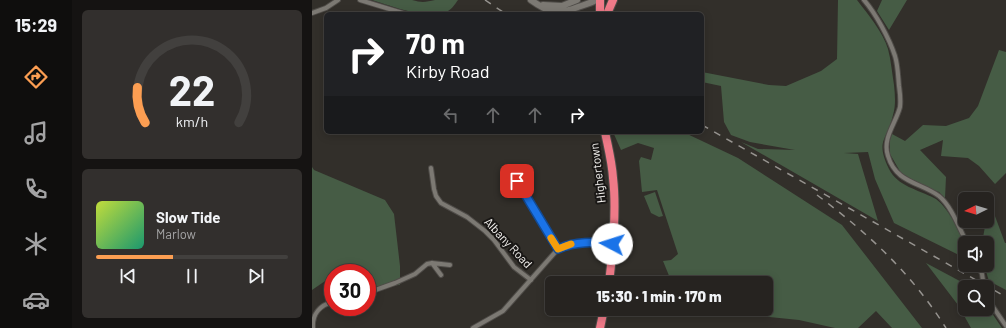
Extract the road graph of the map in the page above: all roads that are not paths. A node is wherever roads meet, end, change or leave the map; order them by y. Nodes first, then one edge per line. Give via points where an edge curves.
1 (338, 0) edge
2 (360, 0) edge
3 (531, 0) edge
4 (576, 0) edge
5 (596, 0) edge
6 (602, 0) edge
7 (612, 0) edge
8 (864, 0) edge
9 (538, 4) junction
10 (399, 12) edge
11 (554, 12) edge
12 (560, 12) edge
13 (600, 12) edge
14 (608, 12) edge
15 (312, 13) edge
16 (605, 134) edge
17 (431, 168) dead end
18 (506, 171) dead end
19 (963, 236) edge
20 (612, 244) junction
21 (558, 249) junction
22 (432, 263) junction
23 (450, 265) dead end
24 (441, 275) dead end
25 (610, 276) edge
26 (531, 280) junction
27 (376, 290) edge
28 (324, 305) edge
29 (994, 308) edge
30 (603, 316) edge
31 (1006, 326) edge
32 (313, 328) edge
33 (473, 328) edge
34 (600, 328) edge

1 - 15 street
2 - 10 street
3 - 9 street
4 - 9 street via 557,6
5 - 12 street
6 - 7 highway
6 - 13 highway
7 - 14 highway
8 - 19 street via 890,42 898,71 900,108 888,136 888,156 900,176 938,196 945,203
9 - 11 street
16 - 20 highway, Highertown via 613,178
17 - 26 street, Albany Road via 436,196 441,203 467,217 485,231 514,267
18 - 21 street via 523,189
20 - 21 street via 582,242
20 - 25 highway, Highertown
21 - 26 street
22 - 23 street
22 - 24 street
22 - 27 street via 415,274
26 - 33 street via 503,311
28 - 32 street via 316,312
29 - 31 street
30 - 34 highway

